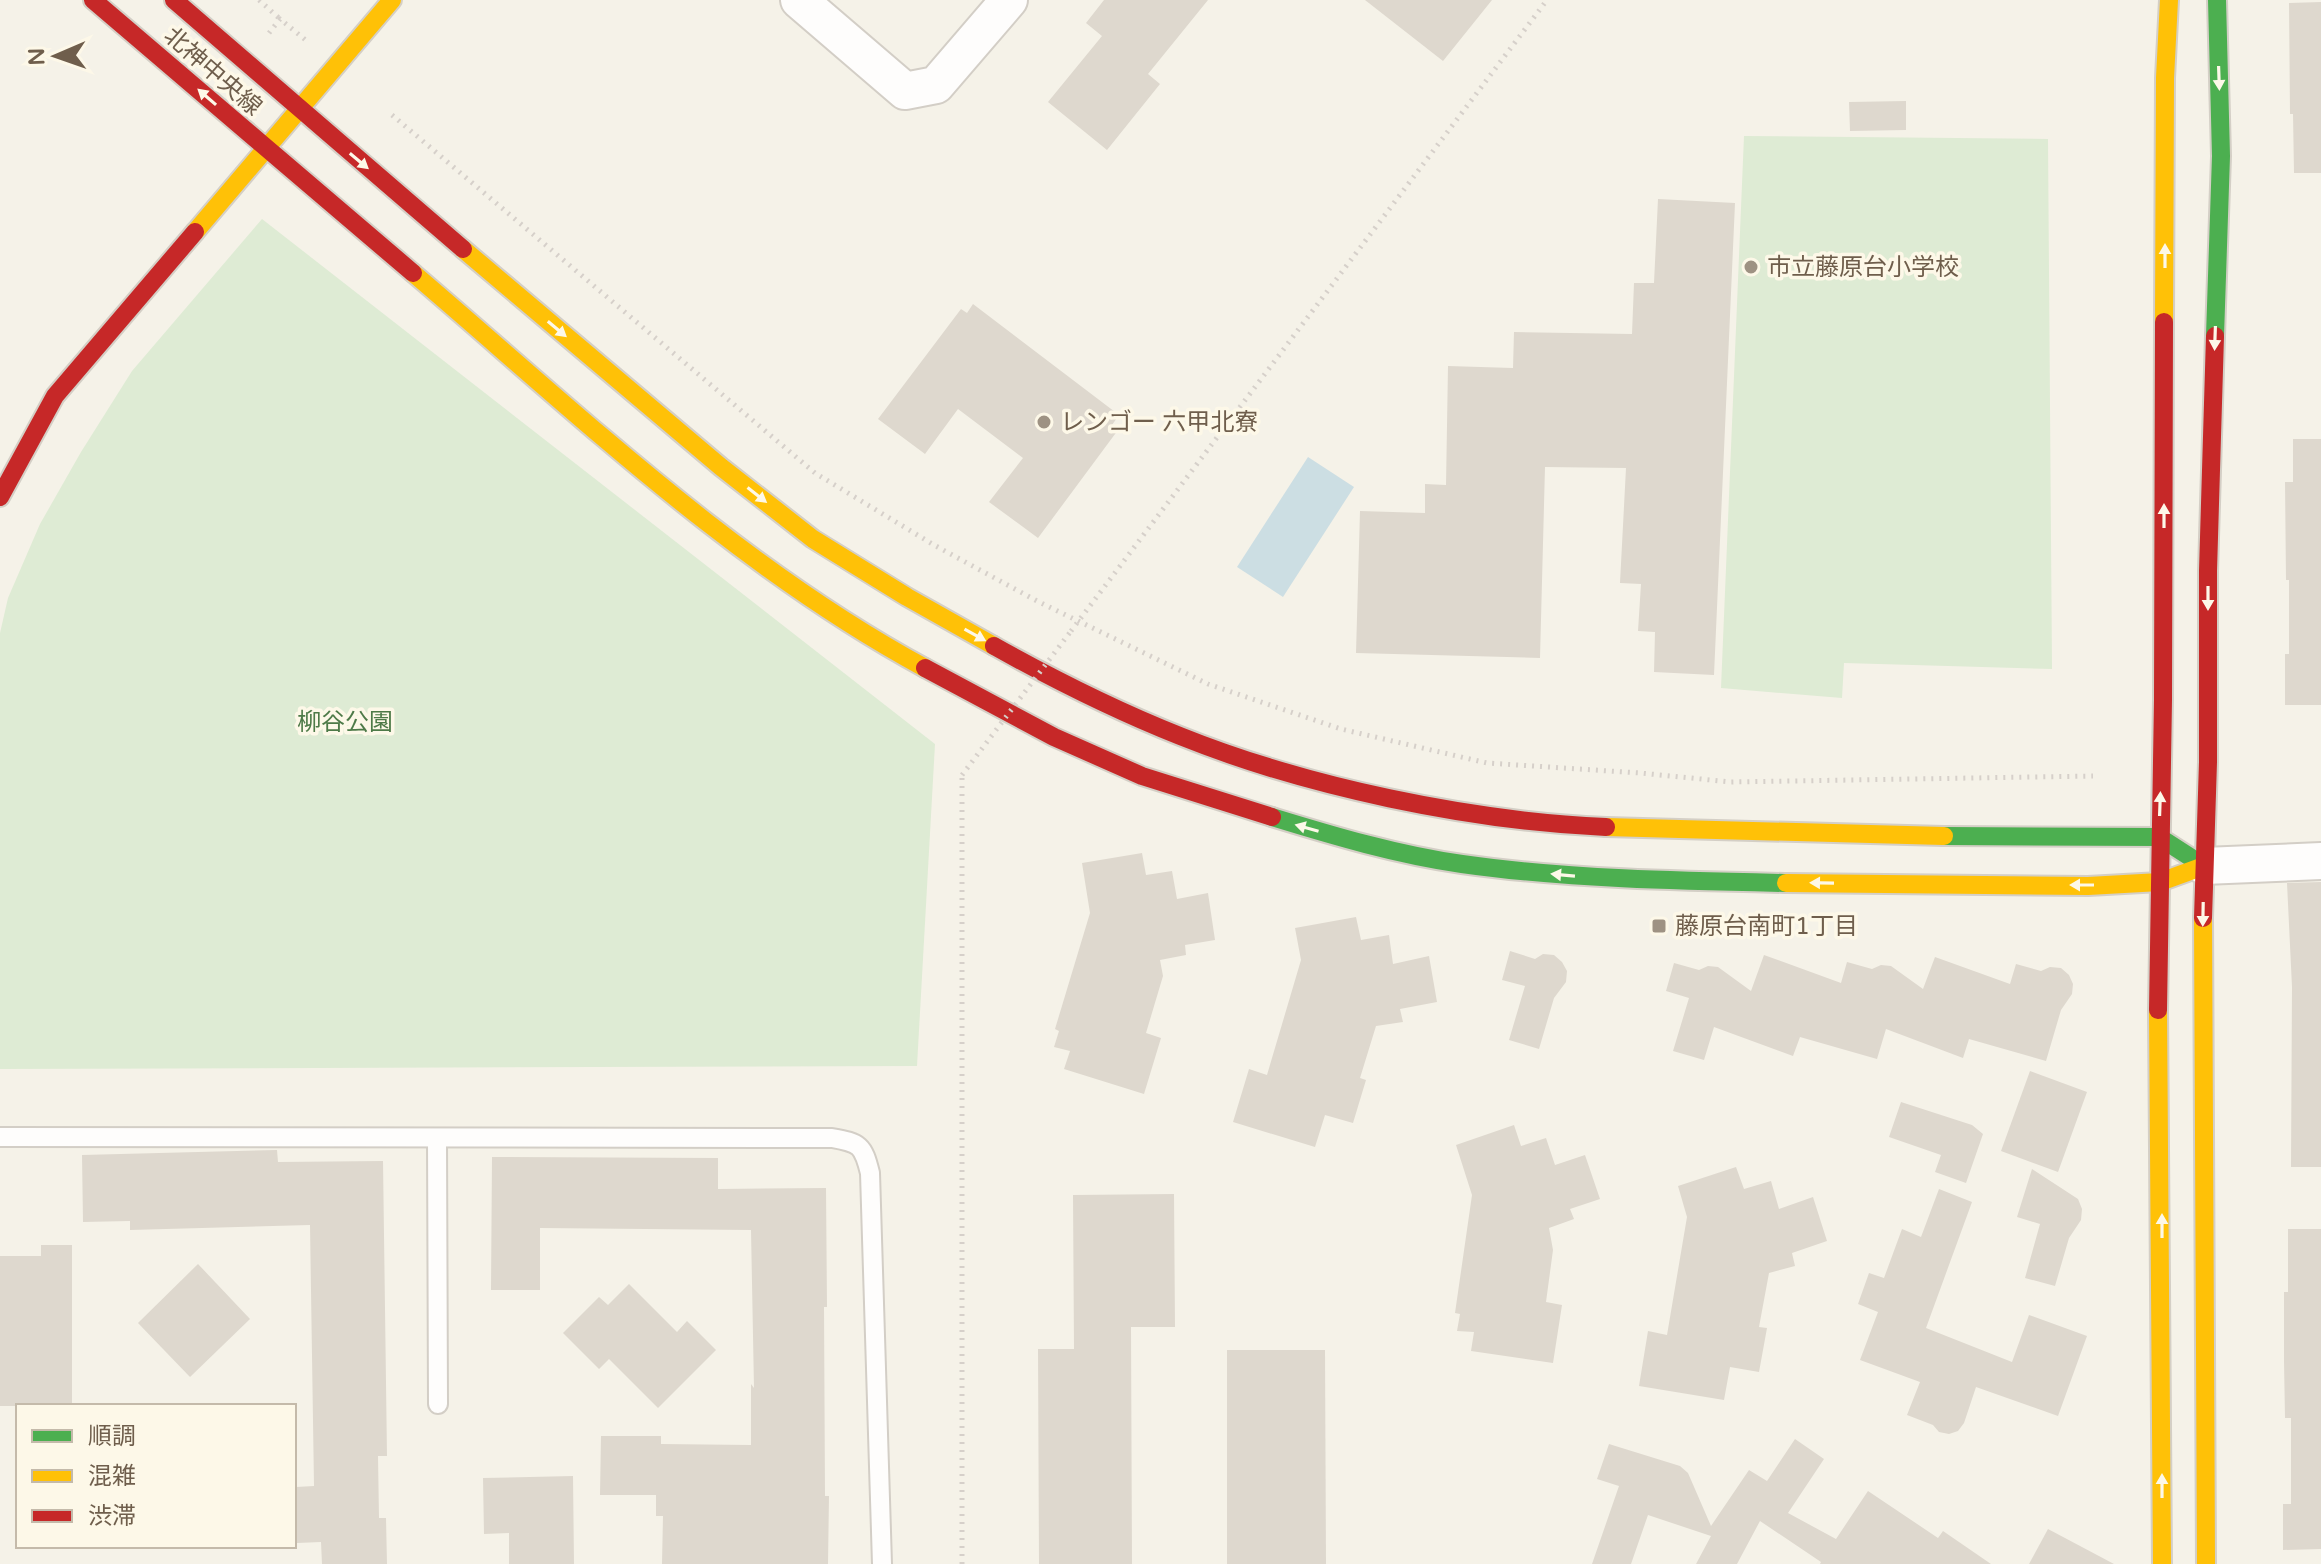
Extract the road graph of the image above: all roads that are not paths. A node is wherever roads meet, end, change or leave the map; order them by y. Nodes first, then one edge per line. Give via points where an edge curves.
1 (93, 0) edge
2 (174, 0) edge
3 (392, 0) edge
4 (799, 0) edge
5 (1009, 0) edge
6 (2169, 0) edge
7 (2217, 0) edge
8 (299, 110) junction
9 (266, 148) junction
10 (0, 497) edge
11 (2159, 837) junction
12 (2321, 861) edge
13 (2204, 866) junction
14 (2160, 882) junction
15 (0, 1137) edge
16 (437, 1138) junction
17 (438, 1404) dead end
18 (882, 1564) edge
19 (2162, 1564) edge
20 (2206, 1564) edge

9 -> 1 street, 北神中央線
2 - 8 street
3 - 8 street
4 - 5 street via 905,91 936,85
11 -> 6 street
7 -> 13 street via 2221,156
8 - 9 street
8 -> 11 street via 813,539 1032,667 1180,736 1395,799 1543,824
9 - 10 street via 55,396
14 -> 9 street, 北神中央線 via 1738,882 1566,875 1460,864 1349,840 1142,776 1054,737 885,646 728,541
11 - 13 street
11 - 14 street
12 - 13 street
13 - 14 street, 北神中央線
13 -> 20 street
19 -> 14 street
15 - 16 lane
16 - 17 lane
16 - 18 lane via 855,1142 865,1152 870,1173

